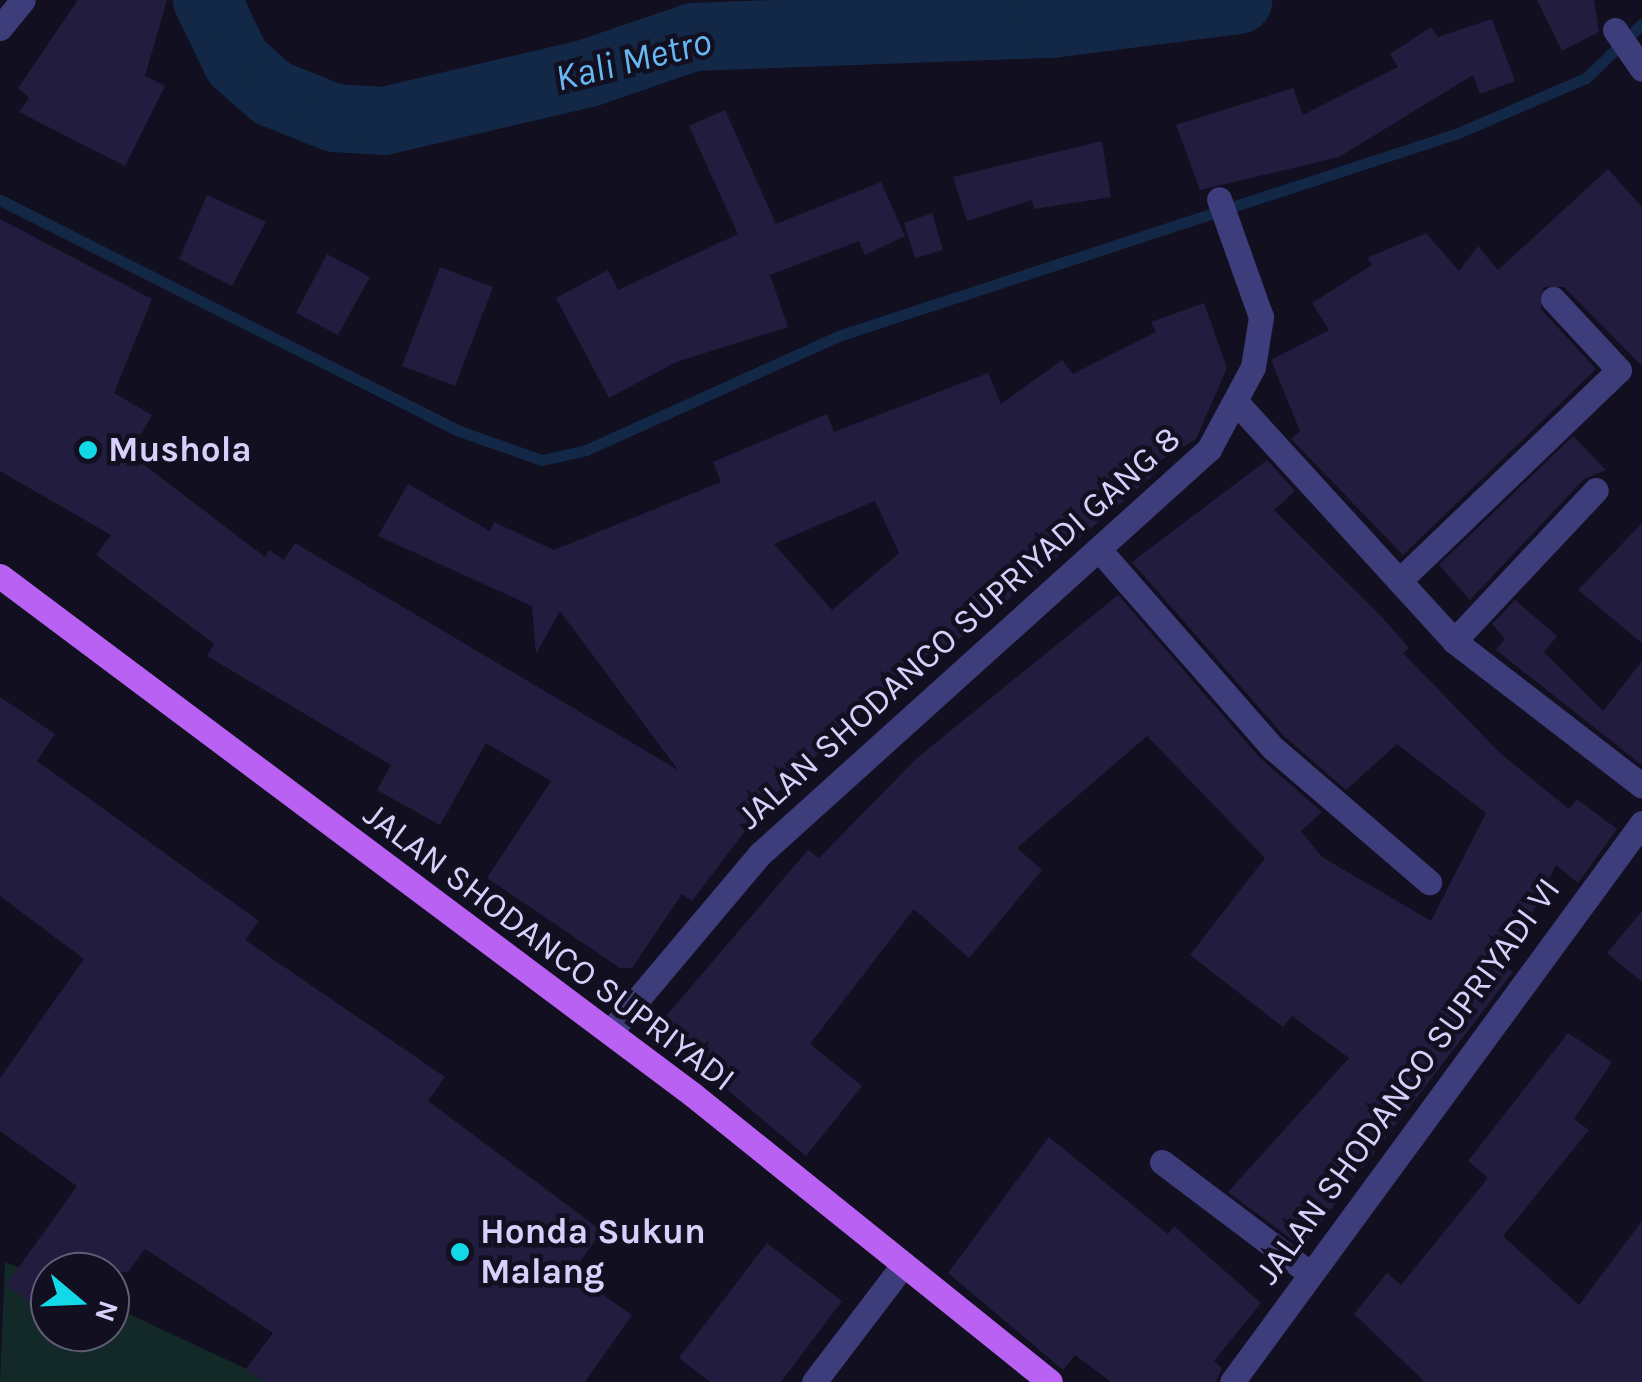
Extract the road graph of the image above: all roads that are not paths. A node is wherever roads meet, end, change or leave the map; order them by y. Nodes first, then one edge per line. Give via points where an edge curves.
1 (23, 0) edge
2 (0, 28) edge
3 (1618, 34) dead end
4 (1641, 68) edge
5 (1221, 203) dead end
6 (1553, 299) dead end
7 (1236, 402) junction
8 (1596, 490) dead end
9 (1102, 552) junction
10 (0, 576) edge
11 (1400, 580) junction
12 (1454, 641) junction
13 (1642, 786) edge
14 (1642, 823) edge
15 (1429, 882) dead end
16 (610, 1032) junction
17 (1162, 1162) dead end
18 (904, 1264) junction
19 (1308, 1272) junction
20 (814, 1382) edge
21 (1050, 1382) edge
22 (1232, 1382) edge

1 - 2 street
3 - 4 street
5 - 7 street, JALAN SHODANCO SUPRIYADI GANG 8 via 1261,316
6 - 11 street via 1620,370
7 - 9 street, JALAN SHODANCO SUPRIYADI GANG 8 via 1184,478
7 - 11 street
8 - 12 street
9 - 15 street via 1273,748
9 - 16 street, JALAN SHODANCO SUPRIYADI GANG 8 via 982,649 760,854
10 - 16 main road, JALAN SHODANCO SUPRIYADI
11 - 12 street
12 - 13 street
14 - 19 street, JALAN SHODANCO SUPRIYADI VI
16 - 18 main road, JALAN SHODANCO SUPRIYADI
17 - 19 street
18 - 20 street
18 - 21 main road, JALAN SHODANCO SUPRIYADI
19 - 22 street, JALAN SHODANCO SUPRIYADI VI

